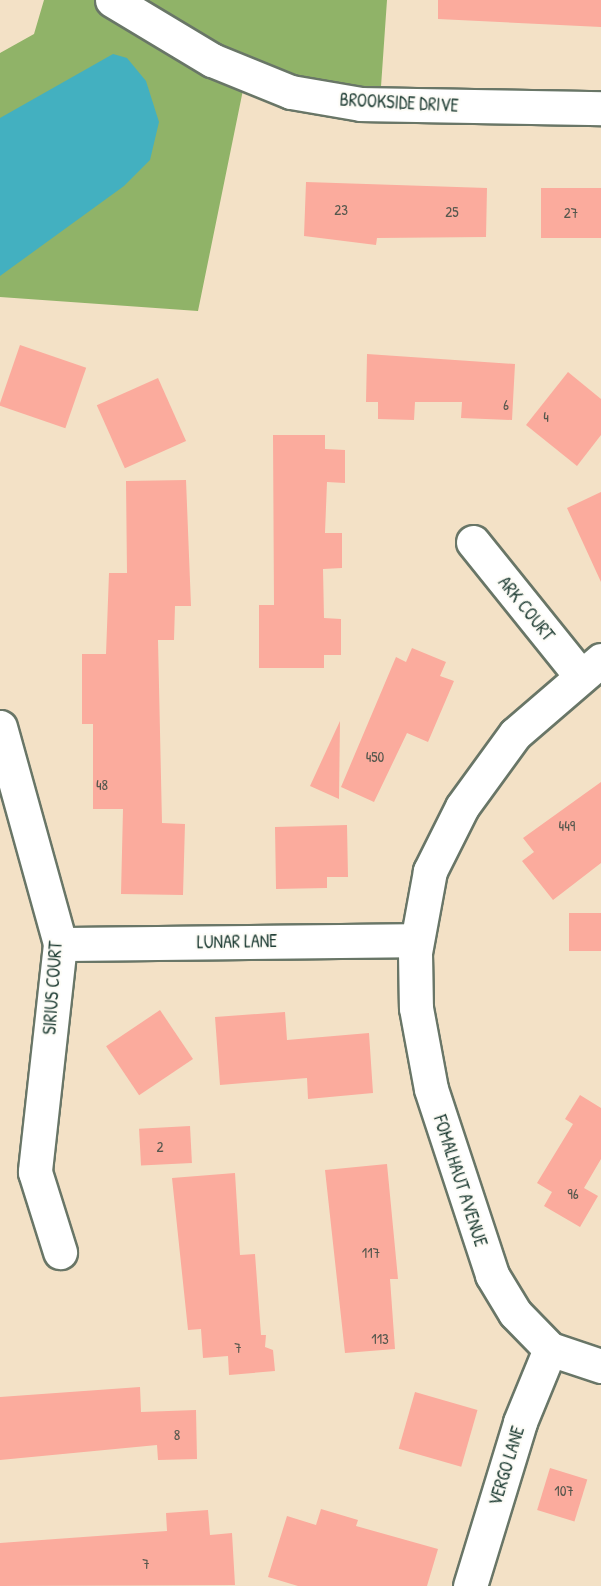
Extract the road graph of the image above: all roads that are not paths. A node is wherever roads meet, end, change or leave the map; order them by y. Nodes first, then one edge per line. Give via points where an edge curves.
1 (112, 0) edge
2 (601, 108) edge
3 (473, 542) dead end
4 (590, 668) edge
5 (0, 726) edge
6 (414, 940) junction
7 (60, 944) junction
8 (60, 1252) dead end
9 (550, 1349) junction
10 (601, 1366) edge
11 (470, 1586) edge

1 - 2 street, BROOKSIDE DRIVE via 212,60 291,92 361,104
3 - 4 street, ARK COURT
4 - 6 street, FOMALHAUT AVENUE via 515,734 462,807 430,871
5 - 7 street, SIRIUS COURT
6 - 7 street, LUNAR LANE
6 - 9 street, FOMALHAUT AVENUE via 419,1029 444,1136 500,1291
7 - 8 street, SIRIUS COURT via 35,1172
9 - 10 street
9 - 11 street, VERGO LANE via 520,1422

